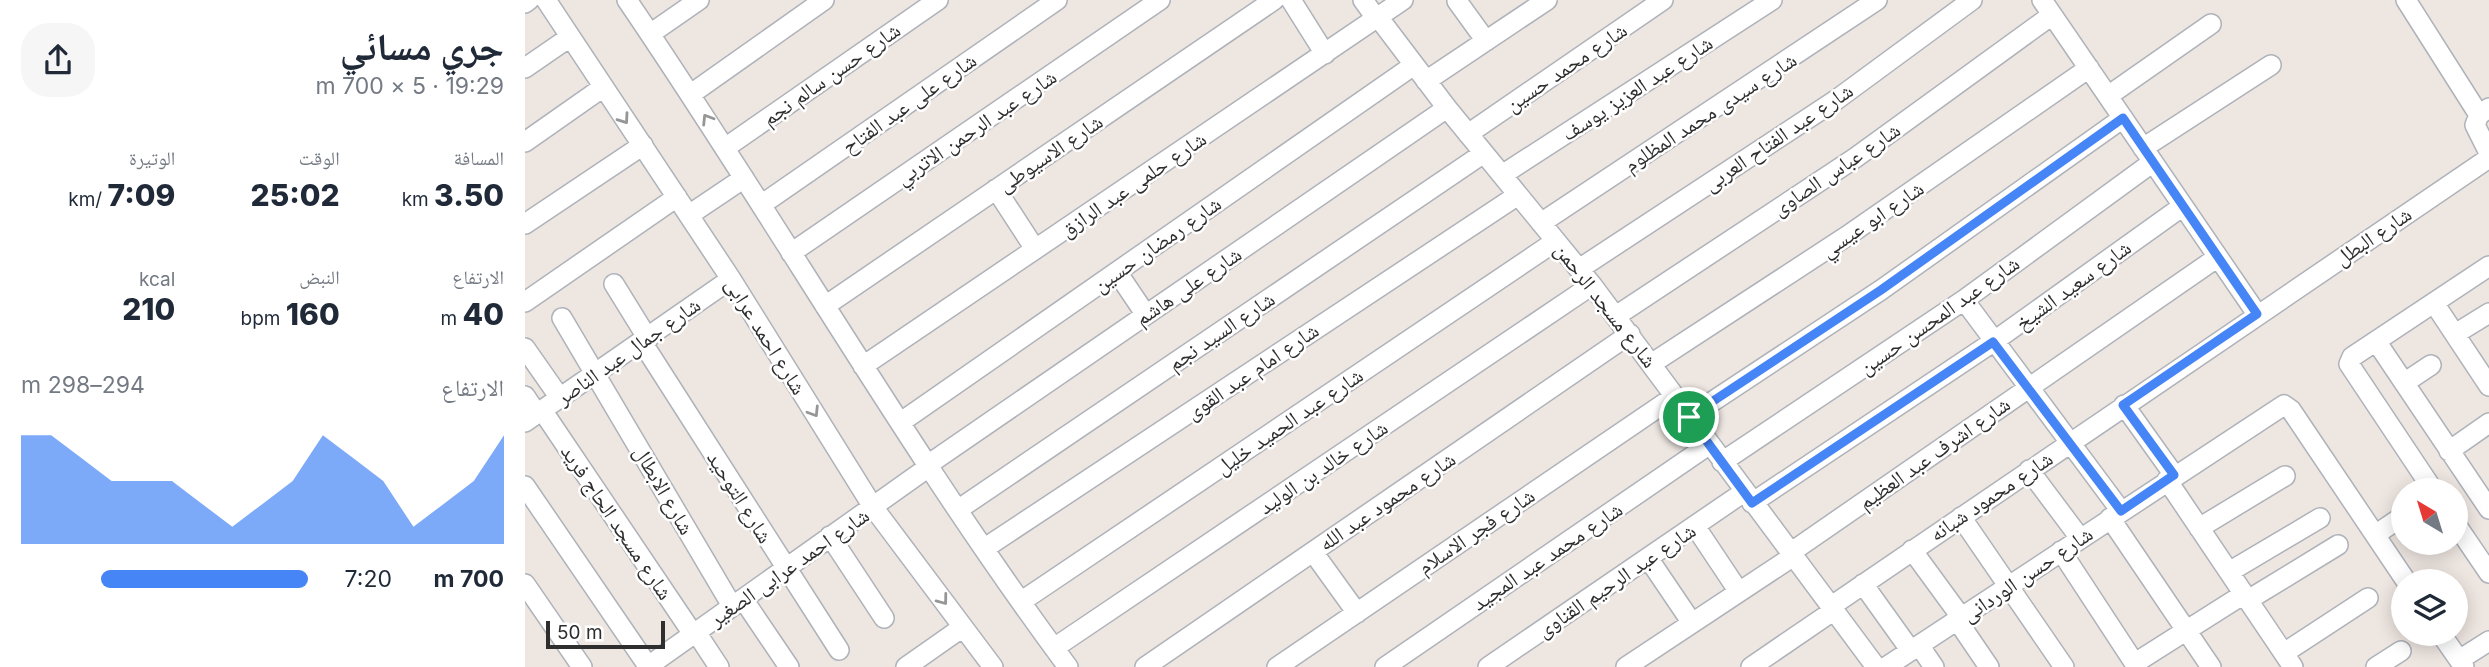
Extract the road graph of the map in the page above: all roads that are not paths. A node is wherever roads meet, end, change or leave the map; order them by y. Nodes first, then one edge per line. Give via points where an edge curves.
1 (546, 0) edge
2 (627, 0) edge
3 (699, 0) edge
4 (824, 0) edge
5 (938, 0) edge
6 (1057, 0) edge
7 (1160, 0) edge
8 (1274, 0) edge
9 (1291, 0) edge
10 (1363, 0) edge
11 (1403, 0) edge
12 (1663, 0) edge
13 (1772, 0) edge
14 (1877, 0) edge
15 (1972, 0) edge
16 (2406, 0) edge
17 (1457, 1) edge
18 (1537, 3) edge
19 (2047, 7) edge
20 (1377, 18) junction
21 (2211, 24) dead end
22 (650, 34) junction
23 (570, 37) junction
24 (1486, 41) junction
25 (1325, 54) junction
26 (1414, 65) junction
27 (2271, 65) dead end
28 (525, 68) edge
29 (2089, 68) junction
30 (1426, 81) junction
31 (602, 88) junction
32 (691, 93) junction
33 (2108, 96) junction
34 (1447, 108) junction
35 (2485, 110) edge
36 (2123, 118) junction
37 (1468, 134) junction
38 (525, 142) edge
39 (643, 145) junction
40 (725, 148) junction
41 (1484, 153) junction
42 (2148, 155) junction
43 (2489, 155) edge
44 (1502, 175) junction
45 (744, 178) junction
46 (996, 189) junction
47 (1518, 195) junction
48 (677, 197) junction
49 (761, 205) junction
50 (2183, 206) junction
51 (689, 215) junction
52 (1541, 223) junction
53 (525, 224) edge
54 (1556, 241) junction
55 (1035, 249) junction
56 (791, 253) junction
57 (2218, 257) junction
58 (2489, 266) edge
59 (1579, 269) junction
60 (1117, 272) junction
61 (731, 279) junction
62 (614, 284) dead end
63 (1592, 285) junction
64 (1963, 300) junction
65 (525, 302) edge
66 (2434, 303) junction
67 (825, 306) junction
68 (2489, 313) edge
69 (2257, 314) junction
70 (1146, 315) junction
71 (1616, 316) junction
72 (562, 318) dead end
73 (1630, 334) junction
74 (2455, 334) junction
75 (645, 341) junction
76 (2376, 341) junction
77 (1993, 342) junction
78 (525, 348) edge
79 (1651, 364) junction
80 (2431, 365) dead end
81 (863, 366) junction
82 (597, 373) junction
83 (2404, 383) junction
84 (2489, 386) edge
85 (2027, 389) junction
86 (525, 396) edge
87 (1675, 396) junction
88 (561, 398) junction
89 (2123, 405) junction
90 (535, 415) edge
91 (1689, 417) junction
92 (901, 422) junction
93 (2489, 423) edge
94 (2068, 443) junction
95 (1710, 444) junction
96 (2449, 450) junction
97 (1722, 462) junction
98 (929, 465) junction
99 (2029, 470) junction
100 (2285, 476) dead end
101 (2171, 478) junction
102 (2425, 478) edge
103 (525, 485) edge
104 (1748, 498) junction
105 (873, 507) junction
106 (959, 509) junction
107 (2489, 509) edge
108 (2115, 515) junction
109 (1961, 517) junction
110 (2320, 518) dead end
111 (2391, 524) edge
112 (1695, 526) junction
113 (2199, 528) junction
114 (2375, 535) junction
115 (831, 536) junction
116 (2080, 538) junction
117 (2468, 542) edge
118 (2338, 545) dead end
119 (985, 548) junction
120 (1912, 550) junction
121 (2061, 551) junction
122 (1313, 552) junction
123 (1791, 555) junction
124 (1648, 558) junction
125 (785, 569) junction
126 (2398, 569) edge
127 (2229, 572) junction
128 (2489, 573) edge
129 (525, 584) edge
130 (1863, 584) junction
131 (2009, 585) junction
132 (1739, 592) junction
133 (2246, 597) junction
134 (2368, 598) dead end
135 (1022, 601) junction
136 (737, 602) junction
137 (1832, 609) junction
138 (1357, 613) junction
139 (884, 618) dead end
140 (1959, 618) junction
141 (1692, 623) junction
142 (964, 627) junction
143 (2186, 631) junction
144 (694, 633) junction
145 (2489, 641) edge
146 (2449, 646) edge
147 (1054, 648) junction
148 (1915, 648) junction
149 (839, 650) dead end
150 (2401, 651) dead end
151 (2288, 662) edge
152 (2461, 663) edge
153 (2136, 665) edge
154 (1877, 666) edge
155 (582, 667) edge
156 (648, 667) edge
157 (719, 667) edge
158 (789, 667) edge
159 (906, 667) edge
160 (993, 667) edge
161 (1068, 667) edge
162 (1145, 667) edge
163 (1277, 667) edge
164 (1385, 667) edge
165 (1488, 667) edge
166 (1626, 667) edge
167 (1751, 667) edge
168 (1934, 667) edge
169 (1989, 667) edge
170 (2064, 667) edge
171 (2211, 667) edge
172 (2377, 667) edge

1 - 23 street, شارع احمد عرابى
2 - 22 street
3 - 22 street
4 - 32 street
5 - 40 street, شارع حسن سالم نجم
6 - 49 street, شارع على عبد الفتاح
7 - 56 street, شارع عبد الرحمن الاتربي
8 - 46 street, شارع الاسيوطى
9 - 25 street
10 - 20 street, شارع مسجد الرحمن
11 - 20 street, شارع حلمى عبد الرازق
12 - 37 street, شارع محمد حسين
13 - 44 street, شارع عبد العزيز يوسف
14 - 52 street, شارع سيدى محمد المظلوم
15 - 59 street, شارع عبد الفتاح العربى via 1836,100
16 - 35 street
17 - 24 street
18 - 24 street
19 - 29 street
19 - 71 street, شارع عباس الصاوى via 1855,158
20 - 25 street, شارع حلمى عبد الرازق
20 - 26 street, شارع مسجد الرحمن
21 - 33 street
22 - 32 street
23 - 28 street
23 - 31 street, شارع احمد عرابى
24 - 30 street
25 - 55 street, شارع حلمى عبد الرازق
26 - 30 street, شارع مسجد الرحمن
26 - 60 street, شارع رمضان حسين
27 - 42 street, شارع عبد المحسن حسين
29 - 33 street
29 - 79 street, شارع ابو عيسي via 1847,236
30 - 34 street, شارع مسجد الرحمن
31 - 38 street
31 -> 39 street, شارع احمد عرابى
40 -> 32 street
33 - 36 street
34 - 37 street, شارع مسجد الرحمن
34 - 70 street, شارع على هاشم
35 - 43 street via 2475,125
36 - 42 street
36 - 91 street via 1881,290
37 - 41 street, شارع مسجد الرحمن
39 - 48 street, شارع احمد عرابى
39 - 53 street
40 - 45 street
41 - 44 street, شارع مسجد الرحمن
41 - 106 street, شارع السيد نجم
42 - 50 street
42 - 64 street, شارع عبد المحسن حسين
43 - 69 street, شارع البطل
44 - 47 street, شارع مسجد الرحمن
45 - 49 street
45 - 51 street
46 - 55 street
46 - 67 street, شارع الاسيوطى
47 - 52 street, شارع مسجد الرحمن
47 - 119 street, شارع امام عبد القوى
48 - 51 street, شارع احمد عرابى
48 - 65 street
49 - 56 street
50 - 57 street
50 - 77 street, شارع سعيد الشيخ
51 - 61 street, شارع احمد عرابى
52 - 54 street, شارع مسجد الرحمن
54 - 59 street, شارع مسجد الرحمن
54 - 135 street, شارع عبد الحميد خليل
55 - 81 street, شارع حلمى عبد الرازق
56 - 67 street
57 - 69 street
57 - 85 street, شارع اشرف عبد العظيم
58 - 66 street
59 - 63 street, شارع مسجد الرحمن
60 - 70 street
60 - 92 street, شارع رمضان حسين
61 - 75 street, شارع جمال عبد الناصر
61 -> 105 street, شارع احمد عرابى
62 - 75 street, شارع التوحيد
63 - 71 street, شارع مسجد الرحمن
63 - 147 street, شارع خالد بن الوليد
64 - 77 street
64 - 97 street, شارع عبد المحسن حسين
66 - 74 street
66 - 76 street
67 - 81 street
68 - 74 street
69 - 89 street, شارع محمود شبانه
70 - 98 street, شارع على هاشم
71 - 73 street, شارع مسجد الرحمن
72 - 82 street, شارع الابطال
73 - 79 street, شارع مسجد الرحمن
73 - 122 street, شارع محمود عبد الله
74 - 84 street
75 - 82 street, شارع جمال عبد الناصر
75 - 125 street, شارع التوحيد
76 - 83 street
76 - 102 street via 2352,357 2351,371
77 - 85 street
77 - 104 street, شارع سعيد الشيخ
78 - 88 street
79 - 87 street, شارع مسجد الرحمن
80 - 83 street
81 - 92 street
82 - 88 street, شارع جمال عبد الناصر
82 - 136 street, شارع الابطال
83 - 96 street
85 - 94 street
85 - 123 street, شارع اشرف عبد العظيم
86 - 90 street, شارع مسجد الحاج فريد
87 - 91 street, شارع مسجد الرحمن
87 - 138 street, شارع فجر الاسلام
88 - 90 street, شارع جمال عبد الناصر
89 - 94 street, شارع محمود شبانه
89 - 101 street
90 - 144 street, شارع مسجد الحاج فريد
91 - 95 street, شارع مسجد الرحمن
92 - 98 street
93 - 96 street
94 - 99 street, شارع محمود شبانه
94 - 108 street
95 - 97 street, شارع مسجد الرحمن
95 - 164 street, شارع محمد عبد المجيد
96 - 107 street
97 - 104 street, شارع مسجد الرحمن
98 - 105 street, شارع احمد عرابى الصغير
98 - 106 street
99 - 109 street, شارع محمود شبانه
99 - 116 street
100 - 113 street
101 - 108 street, شارع حسن الوردانى
101 - 113 street
101 - 114 street, شارع حسن الوردانى via 2284,405
103 - 156 street
104 - 112 street, شارع عبد الرحيم القناوى
104 - 123 street, شارع مسجد الرحمن
105 - 115 street, شارع احمد عرابى الصغير
105 -> 142 street, شارع احمد عرابى
106 - 119 street
108 - 116 street, شارع حسن الوردانى
108 - 143 street
109 - 120 street, شارع محمود شبانه
109 - 131 street
110 - 127 street
111 - 114 street
112 - 124 street, شارع عبد الرحيم القناوى
112 - 132 street
113 - 127 street
114 - 126 street
115 - 125 street, شارع احمد عرابى الصغير
115 - 139 street
116 - 121 street, شارع حسن الوردانى
117 - 128 street
118 - 133 street
119 - 135 street
120 - 130 street, شارع محمود شبانه
120 - 140 street
121 - 131 street, شارع حسن الوردانى
121 - 153 street
122 - 138 street
122 - 162 street, شارع محمود عبد الله
123 - 132 street, شارع اشرف عبد العظيم
123 - 137 street, شارع مسجد الرحمن
124 - 141 street
124 - 165 street, شارع عبد الرحيم القناوى
125 - 136 street, شارع احمد عرابى الصغير
125 - 149 street, شارع التوحيد
127 - 133 street
129 - 155 street
130 - 137 street, شارع محمود شبانه
130 - 148 street
131 - 140 street, شارع حسن الوردانى
131 - 170 street
132 - 141 street, شارع اشرف عبد العظيم
133 - 143 street
133 - 151 street
134 - 151 street
135 - 147 street
136 - 144 street, شارع احمد عرابى الصغير
136 - 158 street, شارع الابطال
137 - 154 street, شارع مسجد الرحمن
137 - 167 street, شارع محمود شبانه
138 - 163 street, شارع فجر الاسلام
140 - 148 street, شارع حسن الوردانى
140 - 169 street
141 - 166 street, شارع اشرف عبد العظيم
142 - 159 street
142 - 160 street, شارع احمد عرابى
143 - 153 street
143 - 171 street
144 - 156 street, شارع احمد عرابى الصغير
144 - 157 street, شارع مسجد الحاج فريد
145 - 152 street
146 - 152 street
147 - 161 street
148 - 154 street, شارع حسن الوردانى
148 - 168 street
150 - 172 street

